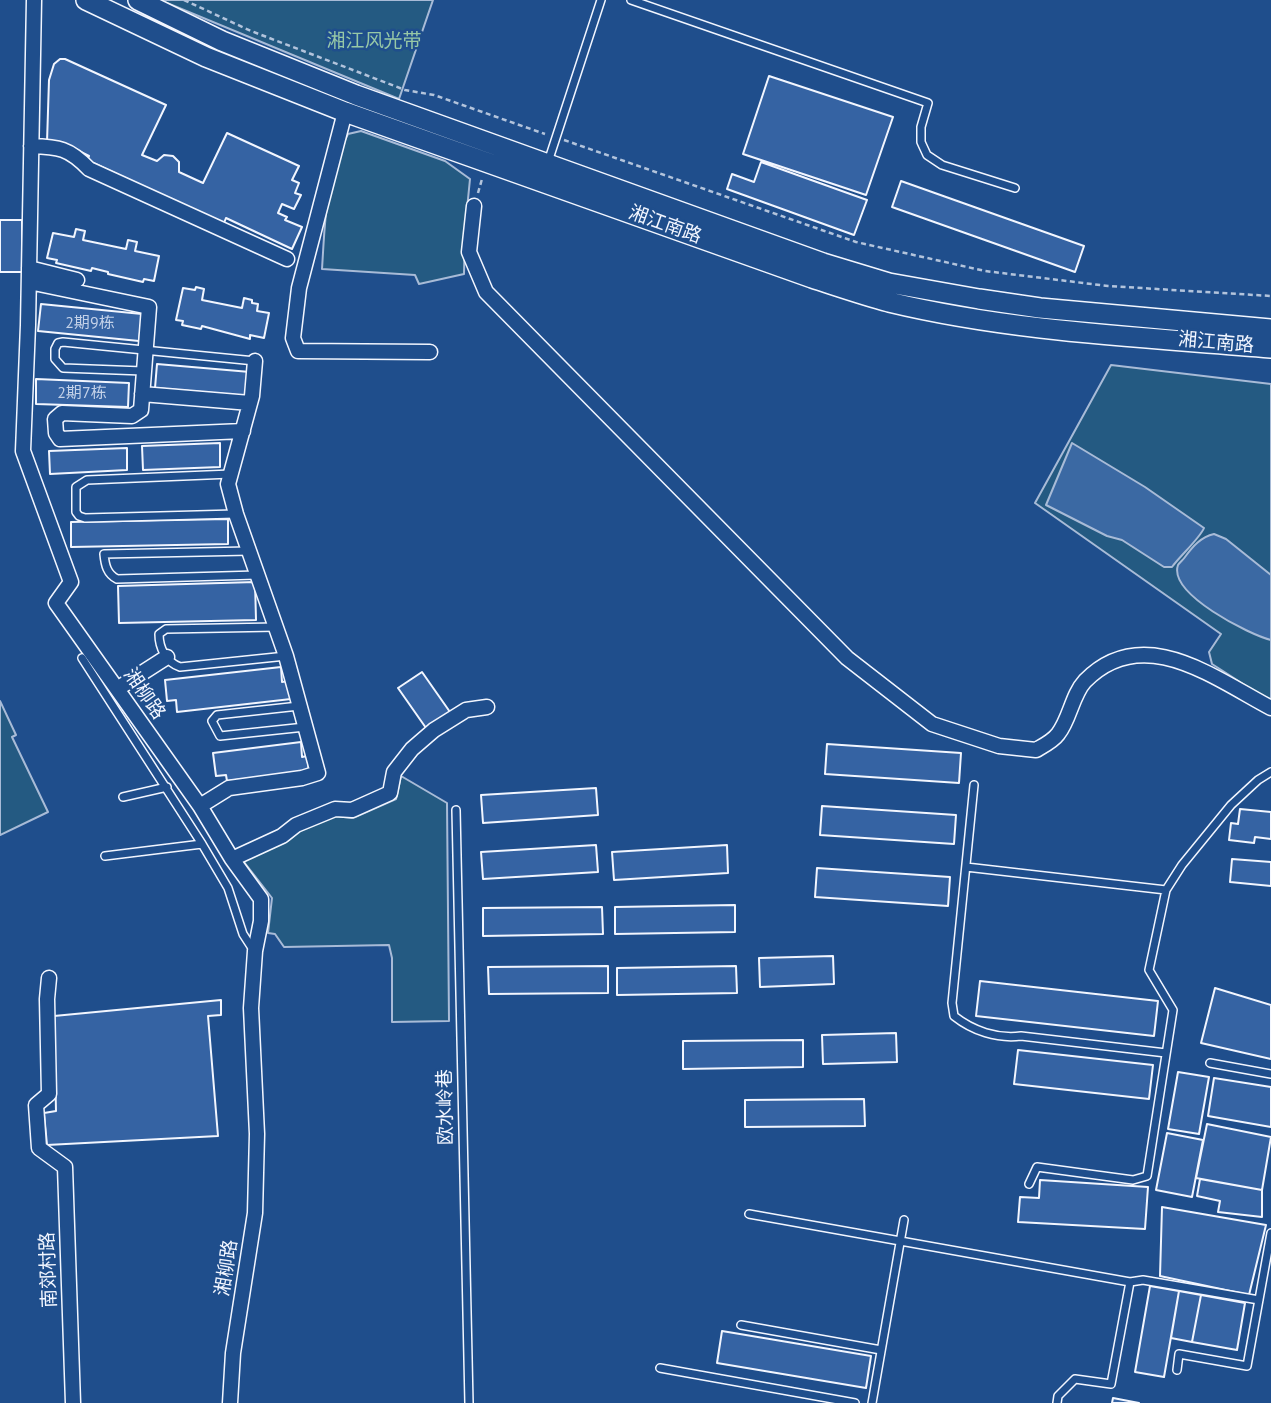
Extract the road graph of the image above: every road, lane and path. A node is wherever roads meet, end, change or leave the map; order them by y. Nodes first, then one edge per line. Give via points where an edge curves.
1 (34, 0) edge
2 (86, 0) edge
3 (138, 0) edge
4 (184, 0) edge
5 (601, 0) edge
6 (631, 0) edge
7 (345, 112) junction
8 (556, 138) junction
9 (31, 146) junction
10 (548, 164) junction
11 (1015, 188) dead end
12 (474, 206) dead end
13 (287, 259) dead end
14 (29, 275) junction
15 (77, 280) dead end
16 (60, 282) junction
17 (1271, 296) edge
18 (1271, 329) edge
19 (1271, 348) edge
20 (146, 350) junction
21 (429, 352) dead end
22 (255, 361) joint
23 (144, 371) junction
24 (142, 394) junction
25 (250, 403) junction
26 (243, 431) junction
27 (231, 474) junction
28 (236, 514) junction
29 (249, 551) junction
30 (258, 575) junction
31 (276, 627) junction
32 (286, 656) junction
33 (167, 657) junction
34 (82, 658) dead end
35 (117, 689) junction
36 (299, 706) junction
37 (487, 707) dead end
38 (1271, 708) edge
39 (305, 727) junction
40 (1271, 772) edge
41 (974, 785) dead end
42 (167, 787) junction
43 (123, 797) dead end
44 (200, 806) junction
45 (456, 810) dead end
46 (202, 844) junction
47 (104, 856) dead end
48 (232, 859) junction
49 (966, 867) junction
50 (1166, 890) junction
51 (255, 951) junction
52 (49, 978) dead end
53 (1166, 1053) junction
54 (1210, 1063) dead end
55 (1271, 1074) edge
56 (1029, 1184) dead end
57 (749, 1214) dead end
58 (904, 1220) dead end
59 (1271, 1233) edge
60 (901, 1241) junction
61 (1130, 1282) junction
62 (1259, 1300) junction
63 (741, 1325) dead end
64 (881, 1350) junction
65 (660, 1368) dead end
66 (1177, 1370) dead end
67 (73, 1403) edge
68 (230, 1403) edge
69 (468, 1403) edge
70 (855, 1403) edge
71 (872, 1403) edge
72 (1057, 1403) edge

1 - 9 street, 湘柳路
2 - 7 main road, 湘江南路 via 206,57
3 - 10 main road, 湘江南路 via 246,51
4 - 8 path via 405,90 434,95
5 - 8 lane
6 - 11 lane via 928,103 921,127 927,155
7 - 19 main road, 湘江南路 via 888,302 1038,327
7 - 21 street via 299,288 293,338 298,352
8 - 10 lane
8 - 17 path via 869,245 985,271 1108,286
9 - 13 street via 58,147 89,169
9 - 14 street, 湘柳路
10 - 18 main road, 湘江南路 via 889,283 1040,308
12 - 38 street via 469,252 486,292 848,659 932,724 999,746 1036,750 1058,735 1084,682 1116,659 1156,654 1185,663
14 - 16 street
14 - 35 street, 湘柳路 via 23,451 71,582 55,603
15 - 16 street
16 - 20 street via 149,307
20 - 22 lane
20 - 23 street
20 - 23 lane via 63,342 55,349 55,359 63,368
22 - 25 street
23 - 24 street
24 - 25 street
24 - 26 street via 141,410 132,416 57,415 57,437
25 - 26 street
26 - 27 street
27 - 28 street via 228,484
27 - 28 lane via 87,480 76,487 76,512 85,518
28 - 29 street
29 - 30 street
29 - 30 lane via 104,554 104,564 117,579
30 - 31 street
31 - 32 street
31 - 33 lane via 166,629 159,634 159,642
32 - 33 lane via 180,667
32 - 36 street
33 - 35 street
34 - 42 lane
35 - 44 street, 湘柳路
36 - 39 street
36 - 39 lane via 217,715 212,721 220,736
37 - 48 street via 466,710 412,749 394,772 390,793 352,810 335,808
39 - 44 street via 318,773 229,788
40 - 50 lane via 1231,805
41 - 49 lane
42 - 43 lane
42 - 46 lane
44 - 48 street, 湘柳路
45 - 69 lane, 欧水岭巷
46 - 47 lane
46 - 51 lane via 228,888 243,934
48 - 51 street, 湘柳路 via 261,899
49 - 50 lane
49 - 53 lane via 954,1016 1004,1038 1021,1036
50 - 53 lane via 1149,970 1173,1010
51 - 68 street, 湘柳路 via 251,1008 257,1135 255,1213 233,1353
52 - 67 street, 南郊村路 via 49,1094 36,1105 39,1148 65,1167
53 - 56 lane via 1147,1176 1133,1180 1037,1167
54 - 55 lane
57 - 60 lane
58 - 60 lane
59 - 62 lane
60 - 61 lane
60 - 64 lane
61 - 62 lane via 1143,1280
61 - 72 lane via 1111,1384 1075,1379
62 - 66 lane via 1247,1366 1179,1354
63 - 64 lane
64 - 71 lane
65 - 70 lane

